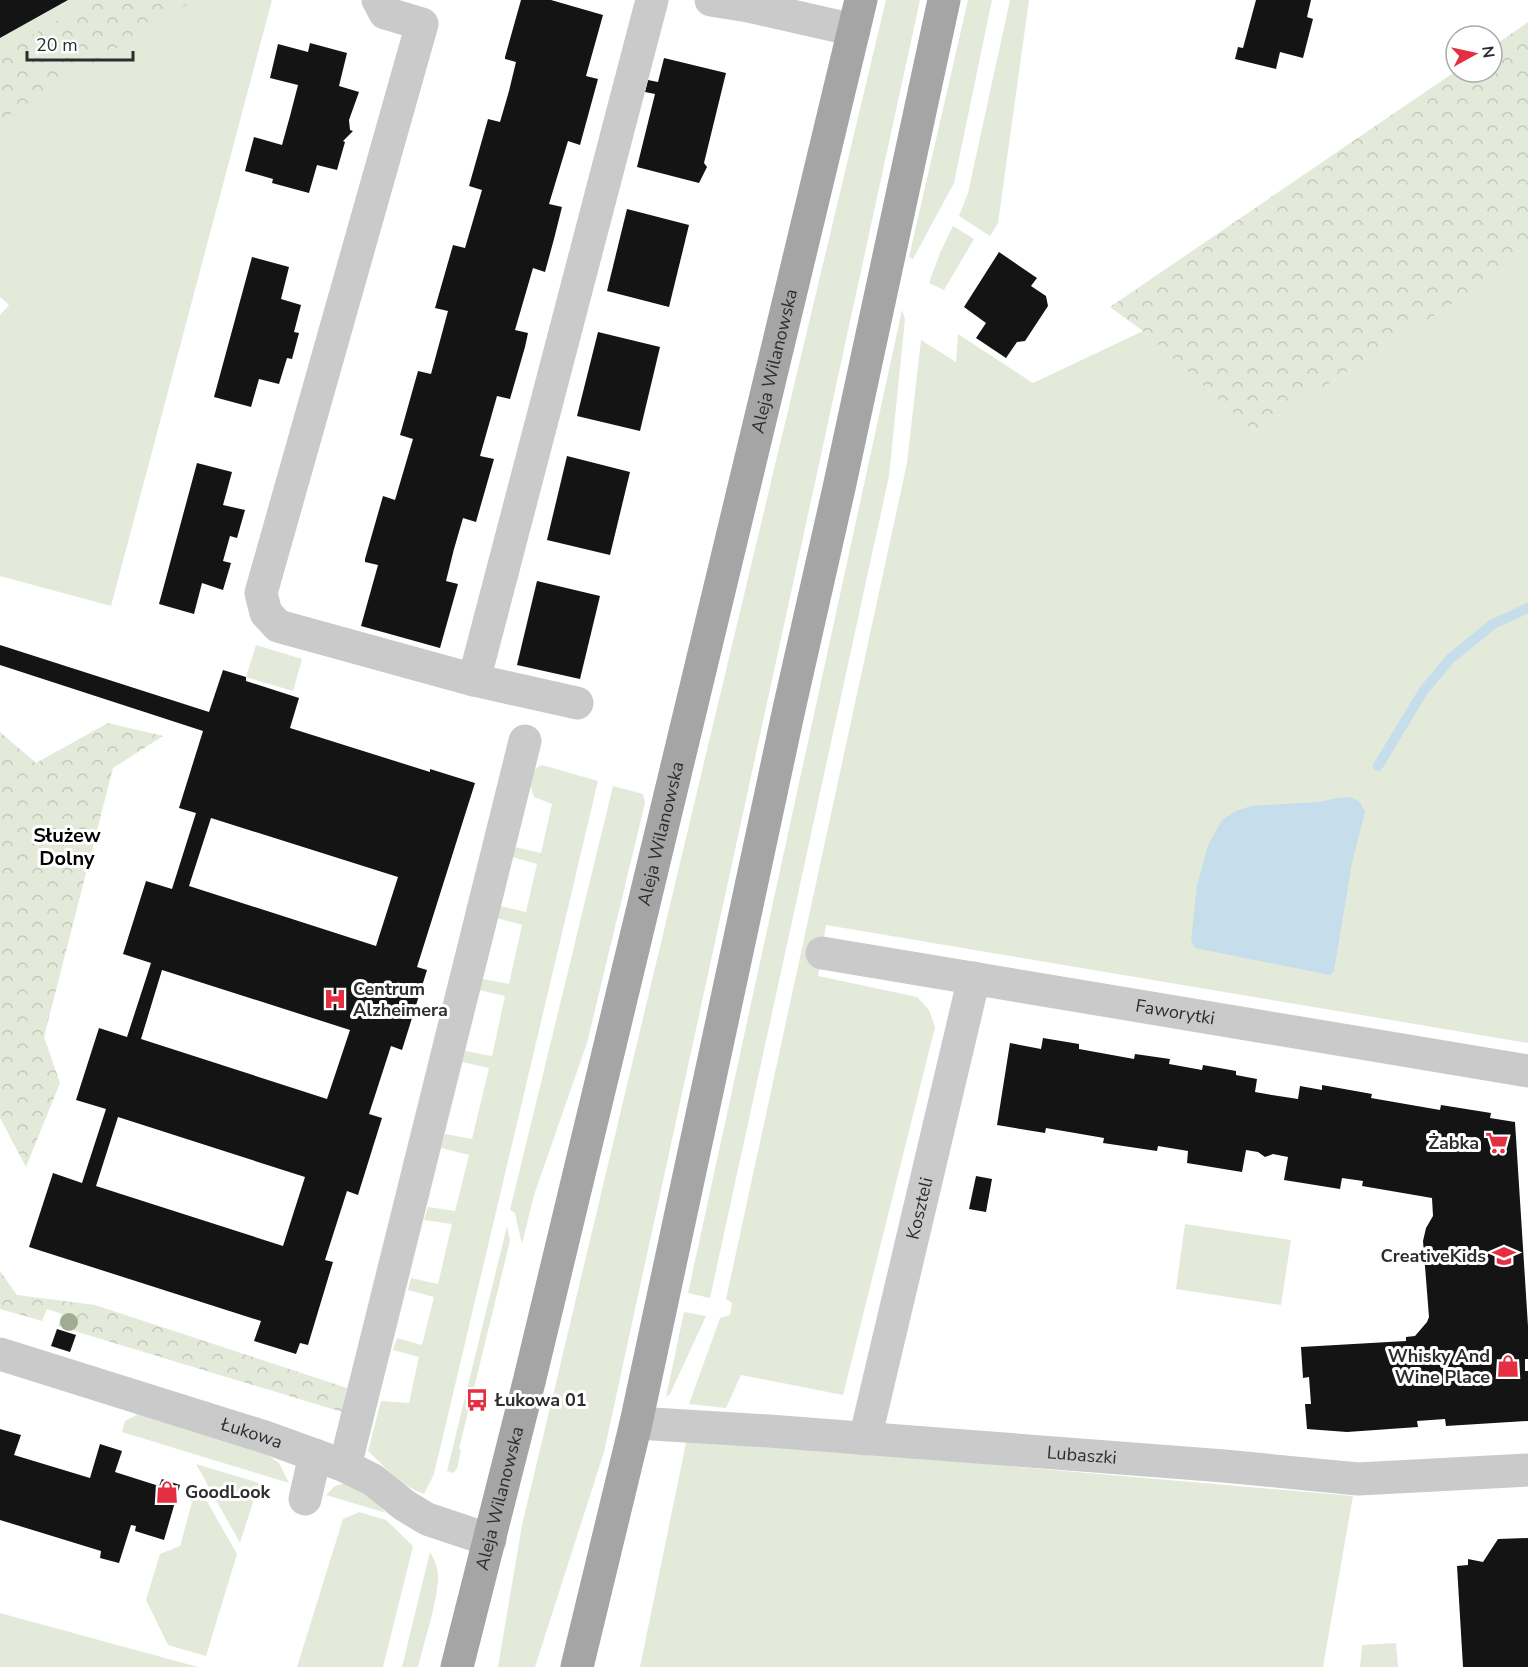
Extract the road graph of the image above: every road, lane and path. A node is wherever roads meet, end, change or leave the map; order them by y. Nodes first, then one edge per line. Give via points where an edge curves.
1 (378, 0) edge
2 (652, 0) edge
3 (711, 0) edge
4 (944, 0) edge
5 (857, 15) edge
6 (474, 680) junction
7 (577, 703) dead end
8 (525, 741) dead end
9 (822, 953) dead end
10 (974, 978) junction
11 (1528, 1071) edge
12 (0, 1354) edge
13 (636, 1424) junction
14 (865, 1439) junction
15 (330, 1461) junction
16 (1528, 1470) edge
17 (305, 1499) dead end
18 (490, 1540) junction
19 (457, 1667) edge
20 (577, 1667) edge

1 - 6 street via 385,13 422,24 261,593 266,613 278,626
2 - 6 street
3 - 5 street
4 - 13 main road
5 - 18 main road, Aleja Wilanowska
6 - 7 street
8 - 15 street
9 - 10 street, Faworytki
10 - 11 street, Faworytki
10 - 14 street, Koszteli
12 - 15 street, Łukowa
13 - 14 street, Lubaszki
13 - 20 main road
14 - 16 street, Lubaszki via 1358,1479
15 - 17 street
15 - 18 street, Łukowa via 373,1480 427,1519
18 - 19 main road, Aleja Wilanowska

